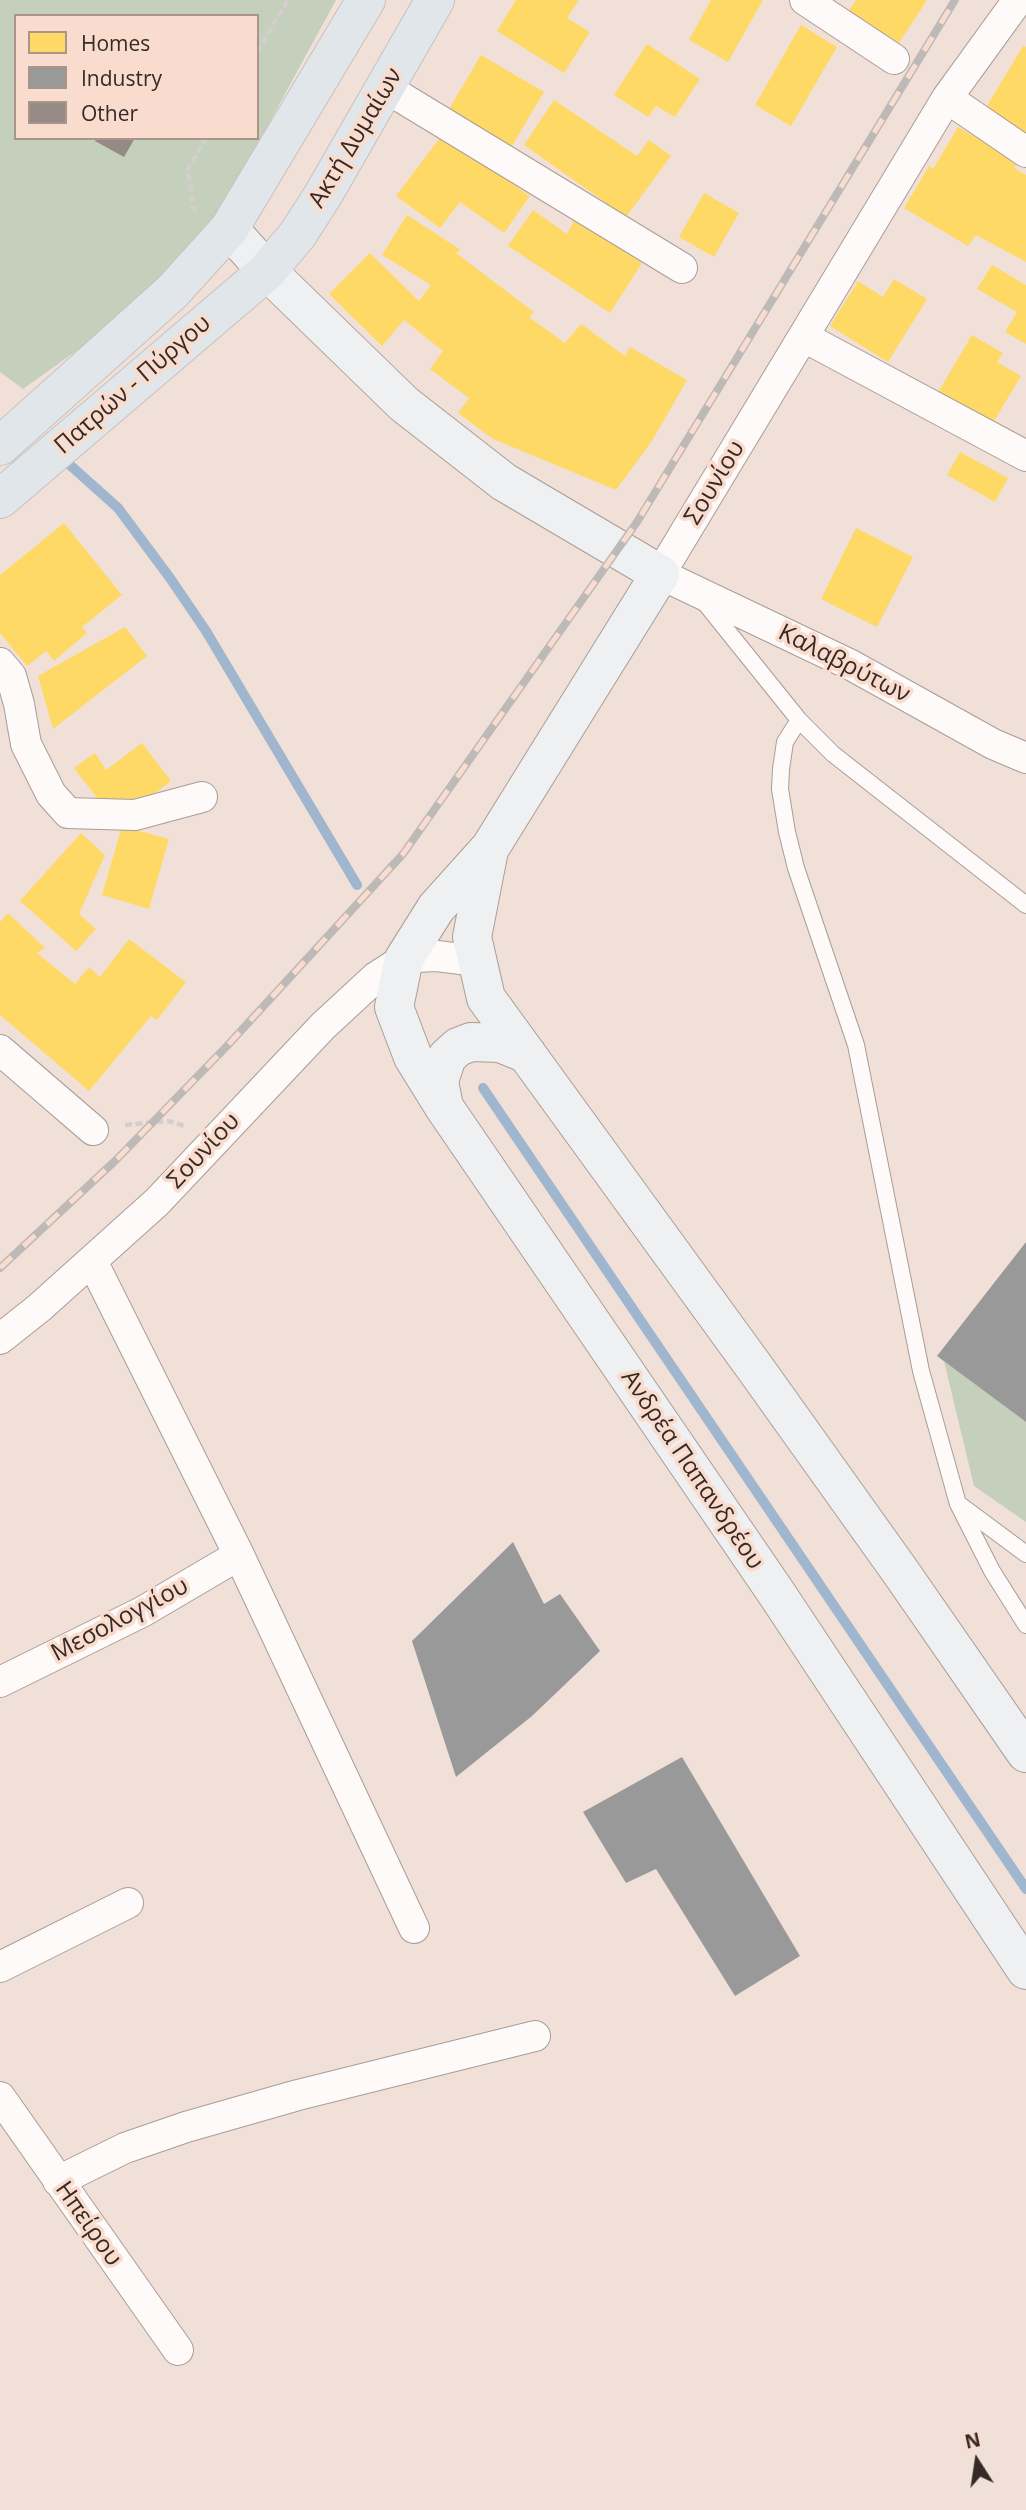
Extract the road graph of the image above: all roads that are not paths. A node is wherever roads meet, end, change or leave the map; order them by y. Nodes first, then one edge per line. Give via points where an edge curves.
1 (366, 0) edge
2 (435, 0) edge
3 (805, 0) edge
4 (1018, 0) edge
5 (894, 59) dead end
6 (386, 88) junction
7 (947, 98) junction
8 (1026, 152) edge
9 (229, 229) junction
10 (681, 268) dead end
11 (267, 271) junction
12 (804, 337) junction
13 (0, 446) edge
14 (1026, 456) edge
15 (9, 492) edge
16 (676, 581) junction
17 (0, 663) edge
18 (799, 720) junction
19 (1026, 758) edge
20 (202, 797) dead end
21 (490, 848) junction
22 (1026, 905) edge
23 (404, 959) junction
24 (477, 961) junction
25 (0, 1050) edge
26 (527, 1054) junction
27 (444, 1107) junction
28 (93, 1130) road end
29 (92, 1261) junction
30 (0, 1339) edge
31 (958, 1504) junction
32 (1026, 1554) edge
33 (239, 1555) junction
34 (1026, 1625) edge
35 (0, 1682) edge
36 (1026, 1754) edge
37 (128, 1903) dead end
38 (414, 1928) dead end
39 (0, 1967) edge
40 (1026, 1970) edge
41 (535, 2036) dead end
42 (0, 2097) edge
43 (58, 2181) junction
44 (177, 2350) dead end

1 - 9 main road
2 - 6 main road, Ακτή Δυμαίων
3 - 5 street
4 - 7 street, Σουνίου
6 - 10 street
6 - 11 main road, Ακτή Δυμαίων via 298,234
7 - 8 street
7 - 12 street, Σουνίου
9 - 11 main road
9 - 13 main road, Πατρών - Πύργου via 172,292
11 - 15 main road, Πατρών - Πύργου
11 - 16 main road via 404,404 493,473
12 - 14 street
12 - 16 street, Σουνίου
16 - 18 lane via 736,639
16 - 19 street, Καλαβρύτων via 851,665
16 - 21 main road, Σουνίου
17 - 20 street via 11,676 26,744 51,794 68,813 135,815
18 - 22 lane via 855,773
18 - 31 lane via 785,742 781,769 787,832 856,1045 921,1371
21 - 23 main road, Σουνίου via 436,908
21 - 24 main road via 472,937
23 - 24 street, Σουνίου via 426,955
23 - 27 main road, Ανδρέα Παπανδρέου via 394,1007 413,1057
23 - 29 street, Σουνίου via 352,997 157,1202
24 - 26 main road via 486,998
25 - 28 street
26 - 27 main road via 500,1043 471,1042 458,1047 447,1057 439,1081
26 - 36 main road
27 - 40 main road, Ανδρέα Παπανδρέου
29 - 30 street, Σουνίου
29 - 33 street
31 - 32 lane
31 - 34 lane
33 - 35 street, Μεσολογγίου via 142,1612
33 - 38 street
37 - 39 street
41 - 43 street via 198,2124 125,2148
42 - 43 street, Ηπείρου
43 - 44 street, Ηπείρου

